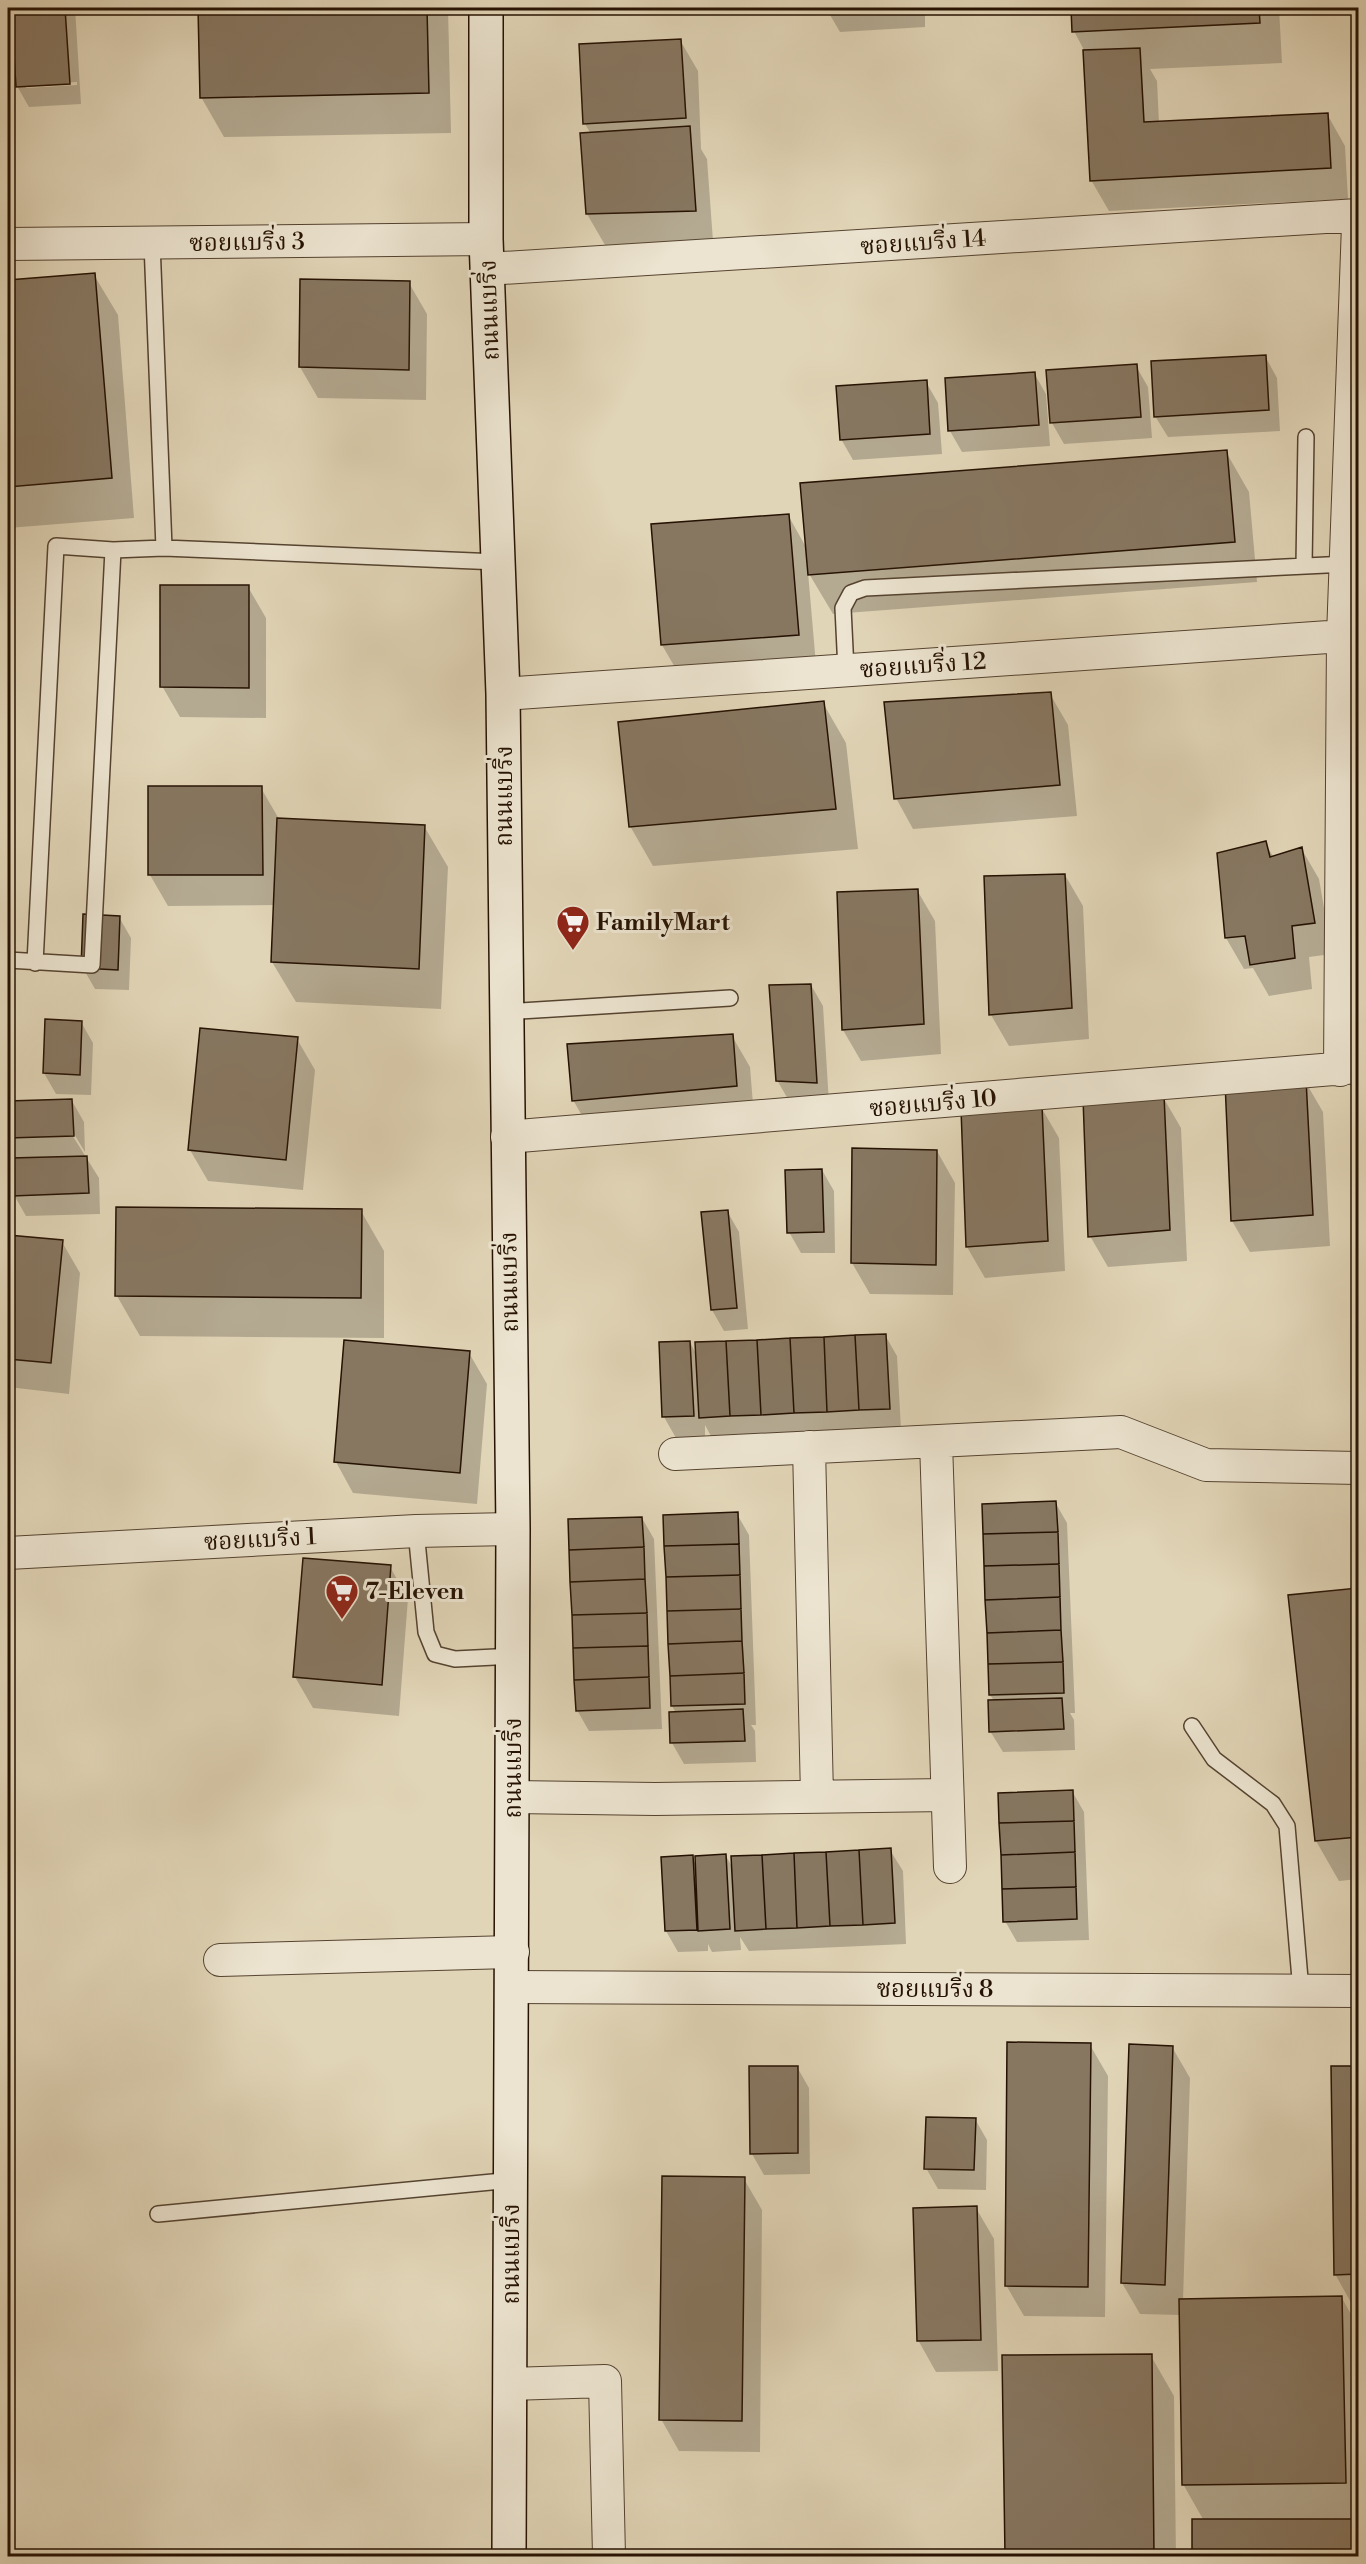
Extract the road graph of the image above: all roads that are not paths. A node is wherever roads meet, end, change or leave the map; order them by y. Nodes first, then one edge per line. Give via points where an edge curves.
1 (486, 8) edge
2 (1359, 215) edge
3 (1359, 225) edge
4 (152, 243) junction
5 (8, 244) edge
6 (487, 254) junction
7 (1306, 437) dead end
8 (164, 548) junction
9 (113, 550) junction
10 (498, 562) junction
11 (1347, 564) junction
12 (1304, 566) junction
13 (1351, 635) edge
14 (846, 670) junction
15 (503, 694) junction
16 (8, 960) edge
17 (35, 963) junction
18 (730, 998) dead end
19 (505, 1012) junction
20 (1349, 1069) edge
21 (507, 1137) junction
22 (936, 1442) junction
23 (808, 1447) junction
24 (675, 1454) dead end
25 (1359, 1468) edge
26 (513, 1529) junction
27 (416, 1531) junction
28 (8, 1552) edge
29 (513, 1656) junction
30 (1192, 1726) dead end
31 (947, 1795) junction
32 (817, 1796) junction
33 (513, 1797) junction
34 (950, 1867) dead end
35 (513, 1952) junction
36 (220, 1960) dead end
37 (513, 1987) junction
38 (1301, 1991) junction
39 (1359, 1991) edge
40 (512, 2180) junction
41 (158, 2214) dead end
42 (510, 2384) junction
43 (509, 2556) edge
44 (609, 2556) edge

1 - 6 main road, ถนนแบริ่ง
2 - 6 street, ซอยแบริ่ง 14
3 - 11 street
4 - 5 street, ซอยแบริ่ง 3
4 - 6 street, ซอยแบริ่ง 3
4 - 8 lane
6 - 10 main road, ถนนแบริ่ง
7 - 12 lane
8 - 9 lane
8 - 10 lane
9 - 17 lane via 92,965
9 - 17 lane via 56,546
10 - 15 main road, ถนนแบริ่ง
11 - 12 lane
11 - 13 street
12 - 14 lane via 865,588 851,592 843,608
13 - 14 street, ซอยแบริ่ง 12
13 - 20 street
14 - 15 street, ซอยแบริ่ง 12
15 - 19 main road, ถนนแบริ่ง
16 - 17 lane
18 - 19 lane
19 - 21 main road, ถนนแบริ่ง
20 - 21 street, ซอยแบริ่ง 10
21 - 26 main road, ถนนแบริ่ง
22 - 23 street
22 - 25 street via 1121,1432 1206,1465
22 - 31 street
23 - 24 street
23 - 32 street
26 - 27 street, ซอยแบริ่ง 1
26 - 29 main road, ถนนแบริ่ง
27 - 28 street, ซอยแบริ่ง 1
27 - 29 lane via 426,1632 435,1654 455,1659
29 - 33 main road, ถนนแบริ่ง
30 - 38 lane via 1214,1759 1273,1804 1287,1826
31 - 32 street
31 - 34 street
32 - 33 street
33 - 35 main road, ถนนแบริ่ง
35 - 36 street
35 - 37 main road, ถนนแบริ่ง
37 - 38 street, ซอยแบริ่ง 8
37 - 40 main road, ถนนแบริ่ง
38 - 39 street, ซอยแบริ่ง 8
40 - 41 lane
40 - 42 main road, ถนนแบริ่ง
42 - 43 main road, ถนนแบริ่ง
42 - 44 street via 605,2381

